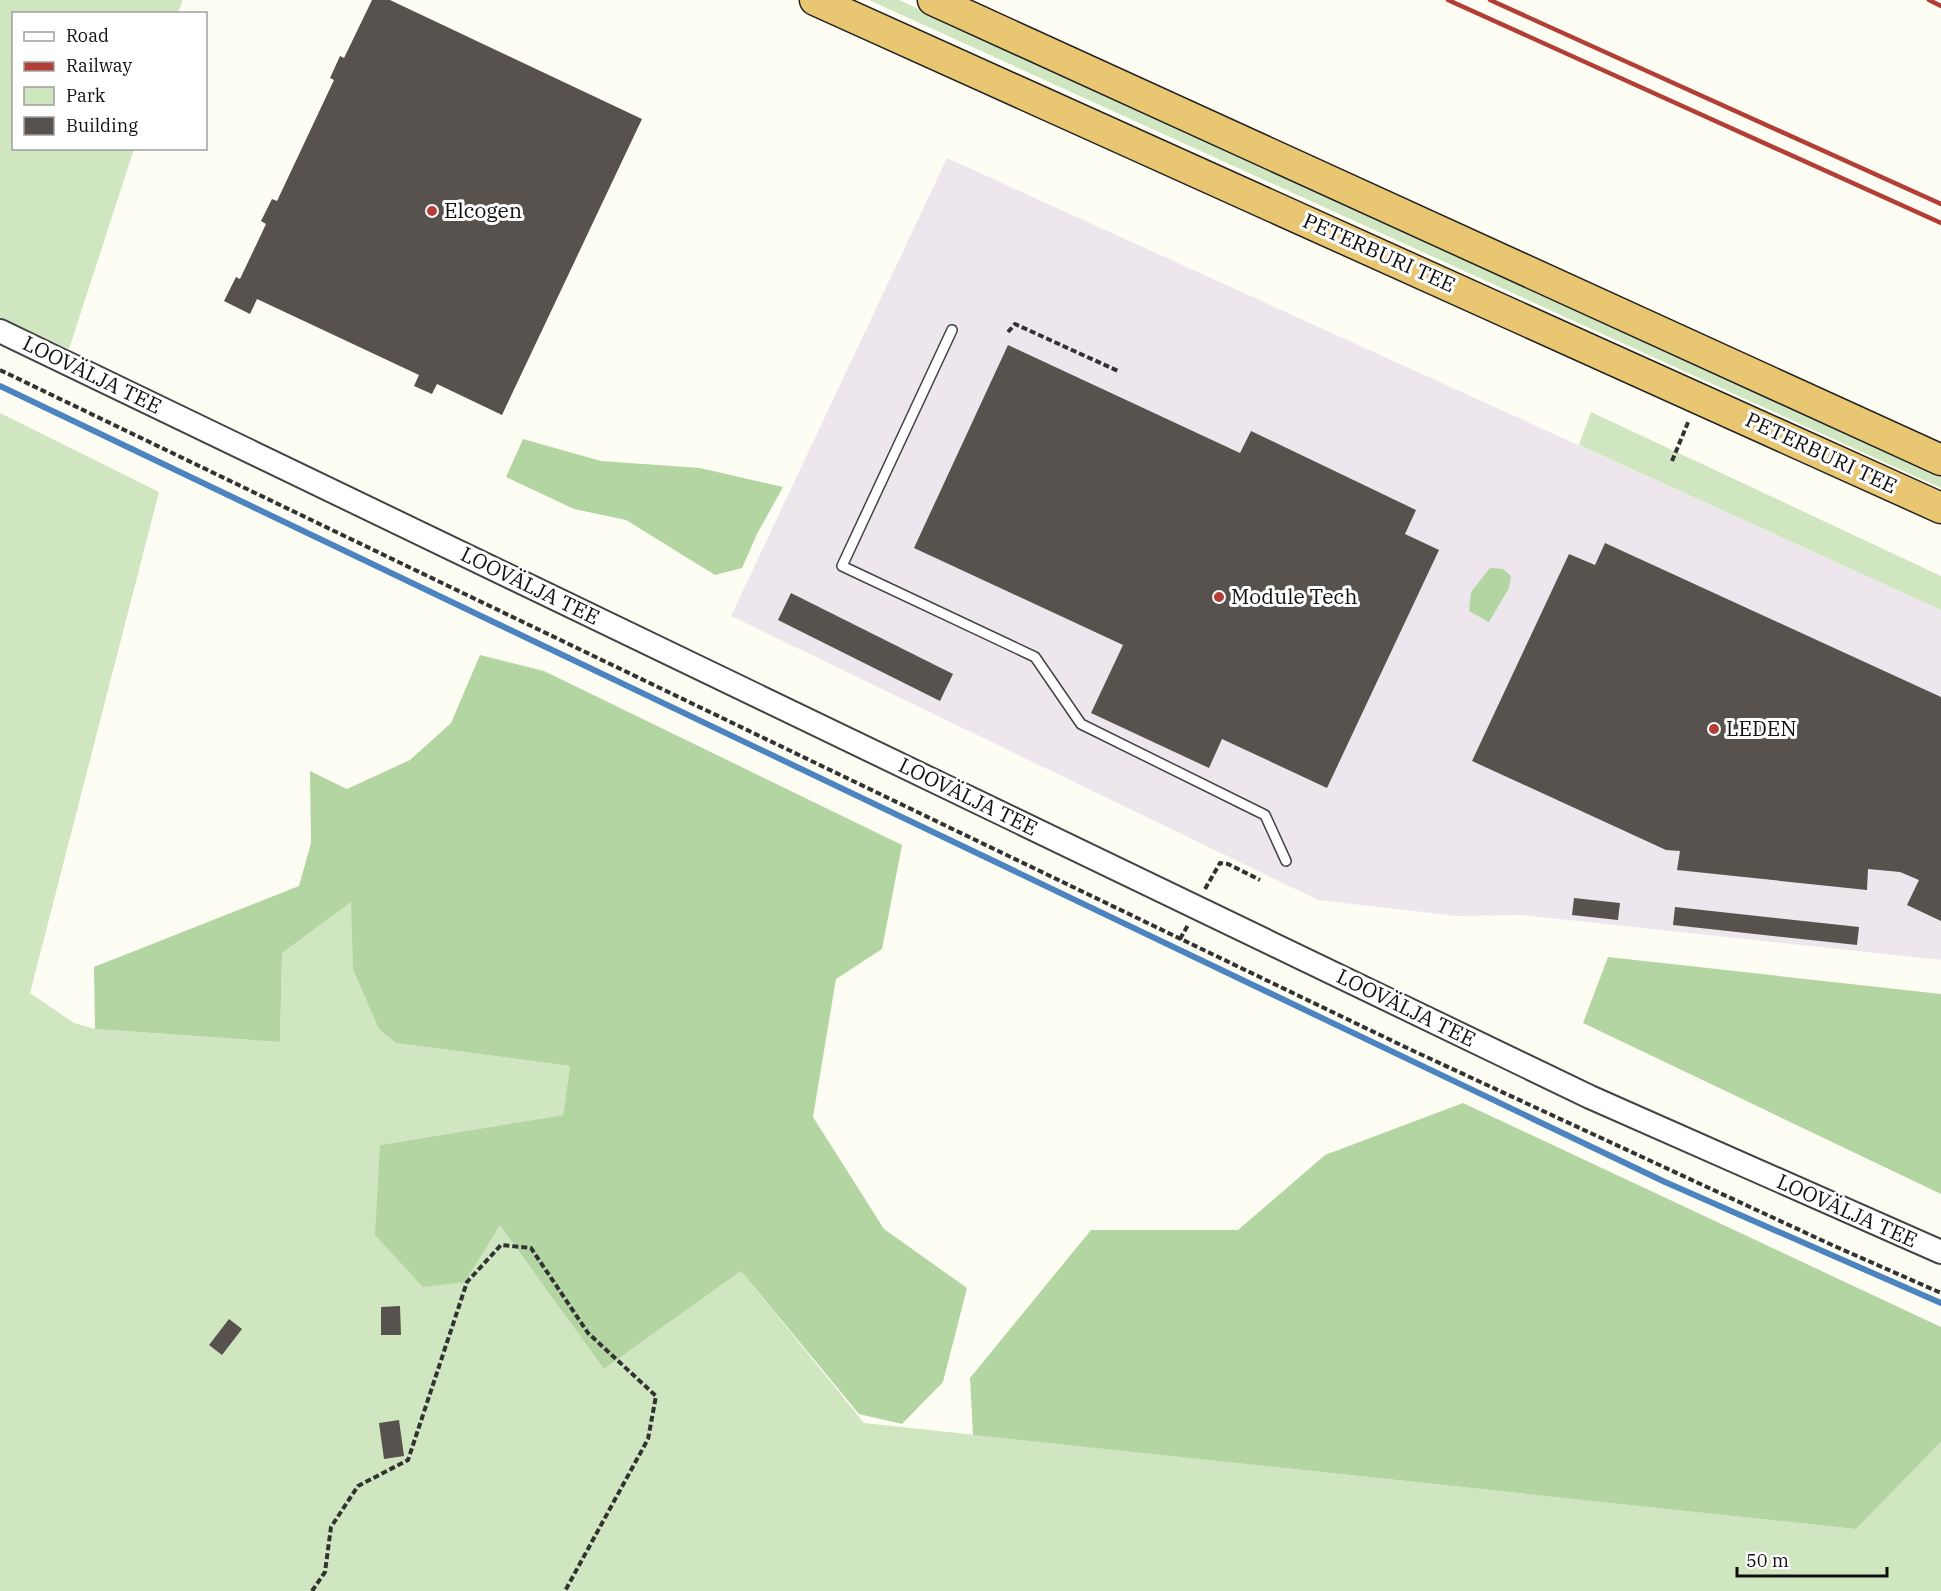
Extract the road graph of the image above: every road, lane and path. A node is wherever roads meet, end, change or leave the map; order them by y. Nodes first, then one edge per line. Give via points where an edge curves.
1 (815, 0) edge
2 (933, 0) edge
3 (952, 330) dead end
4 (0, 331) edge
5 (1008, 332) dead end
6 (0, 370) edge
7 (1118, 371) dead end
8 (1699, 397) junction
9 (1941, 460) edge
10 (1672, 461) dead end
11 (1941, 508) edge
12 (1286, 861) dead end
13 (1260, 880) dead end
14 (1194, 912) junction
15 (1180, 939) junction
16 (1941, 1252) edge
17 (1941, 1293) edge
18 (312, 1591) edge
19 (565, 1591) edge

1 - 8 highway, PETERBURI TEE
2 - 9 highway, PETERBURI TEE
3 - 12 lane via 842,566 1035,657 1081,724 1265,815
4 - 14 street, LOOVÄLJA TEE
5 - 7 path via 1015,324
6 - 15 path
8 - 10 path
8 - 11 highway, PETERBURI TEE
13 - 14 path via 1220,863
14 - 15 path
14 - 16 street, LOOVÄLJA TEE via 1590,1097
15 - 17 path
18 - 19 path via 325,1572 331,1527 358,1486 408,1460 467,1282 501,1245 531,1248 588,1333 656,1396 648,1439

